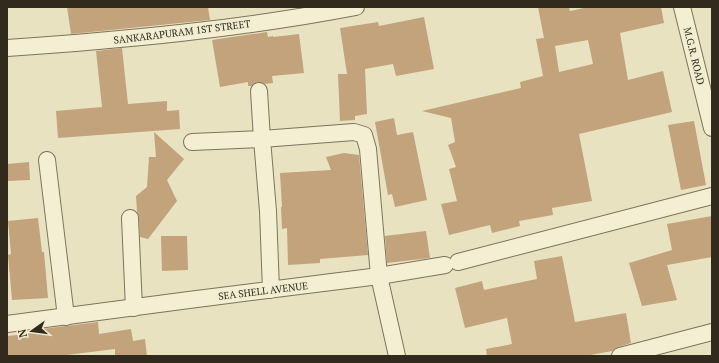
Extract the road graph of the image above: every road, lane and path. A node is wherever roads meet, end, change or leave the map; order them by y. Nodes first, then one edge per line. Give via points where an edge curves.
1 (682, 7) edge
2 (356, 8) edge
3 (7, 48) edge
4 (259, 91) dead end
5 (712, 128) edge
6 (262, 139) junction
7 (192, 142) dead end
8 (46, 160) dead end
9 (712, 196) edge
10 (130, 218) dead end
11 (379, 276) junction
12 (272, 290) junction
13 (134, 308) junction
14 (66, 317) junction
15 (7, 324) edge
16 (712, 332) edge
17 (397, 356) edge
18 (620, 356) edge

1 - 5 street, M.G.R. ROAD
2 - 3 street, SANKARAPURAM 1ST STREET via 108,41
4 - 6 street
6 - 7 street
6 - 11 street via 354,132 364,135 368,148
6 - 12 street
8 - 14 street
9 - 11 street, SEA SHELL AVENUE via 452,263
10 - 13 street
11 - 12 street, SEA SHELL AVENUE
11 - 17 street
12 - 13 street, SEA SHELL AVENUE
13 - 14 street, SEA SHELL AVENUE
14 - 15 street, SEA SHELL AVENUE
16 - 18 street

